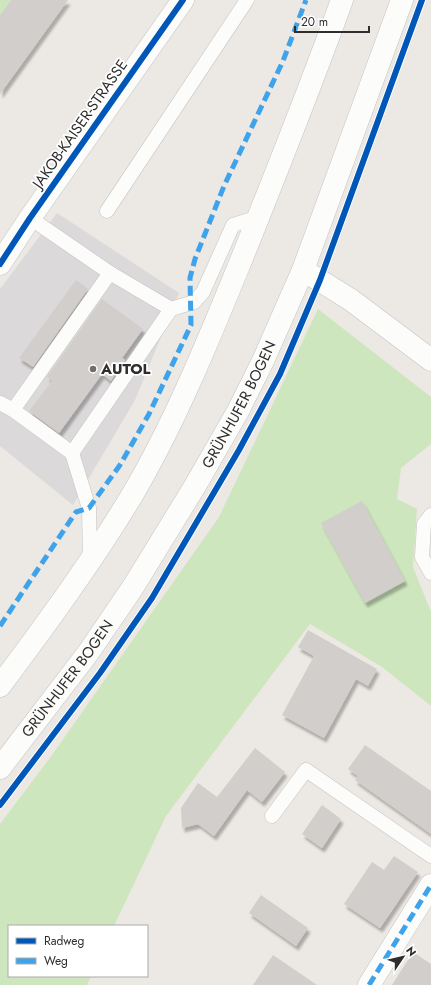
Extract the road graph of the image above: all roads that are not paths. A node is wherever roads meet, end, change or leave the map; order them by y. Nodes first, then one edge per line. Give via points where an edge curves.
1 (184, 0) edge
2 (247, 0) edge
3 (342, 0) edge
4 (402, 0) edge
5 (107, 211) dead end
6 (259, 217) junction
7 (30, 218) junction
8 (0, 264) edge
9 (303, 270) junction
10 (110, 273) junction
11 (171, 309) junction
12 (431, 360) edge
13 (0, 403) edge
14 (13, 410) junction
15 (72, 453) junction
16 (431, 515) edge
17 (90, 561) junction
18 (431, 573) edge
19 (0, 686) edge
20 (0, 768) edge
21 (272, 816) dead end
22 (431, 856) edge
23 (431, 885) edge
24 (369, 985) edge

1 - 7 main road, JAKOB-KAISER-STRASSE
2 - 5 lane
3 - 6 main road
4 - 9 main road, GRÜNHUFER BOGEN
6 - 11 lane via 233,226 203,292 194,302
6 - 17 main road via 202,354 165,433 134,491
7 - 8 main road, JAKOB-KAISER-STRASSE
7 - 10 lane
9 - 12 main road via 351,300
9 - 20 main road, GRÜNHUFER BOGEN via 262,363 196,486 134,587 88,653
10 - 11 lane
10 - 14 lane
11 - 15 lane
13 - 14 lane
14 - 15 lane
15 - 17 lane via 89,508
16 - 18 lane via 424,524 422,557
17 - 19 main road
21 - 22 lane via 306,770
23 - 24 main road

